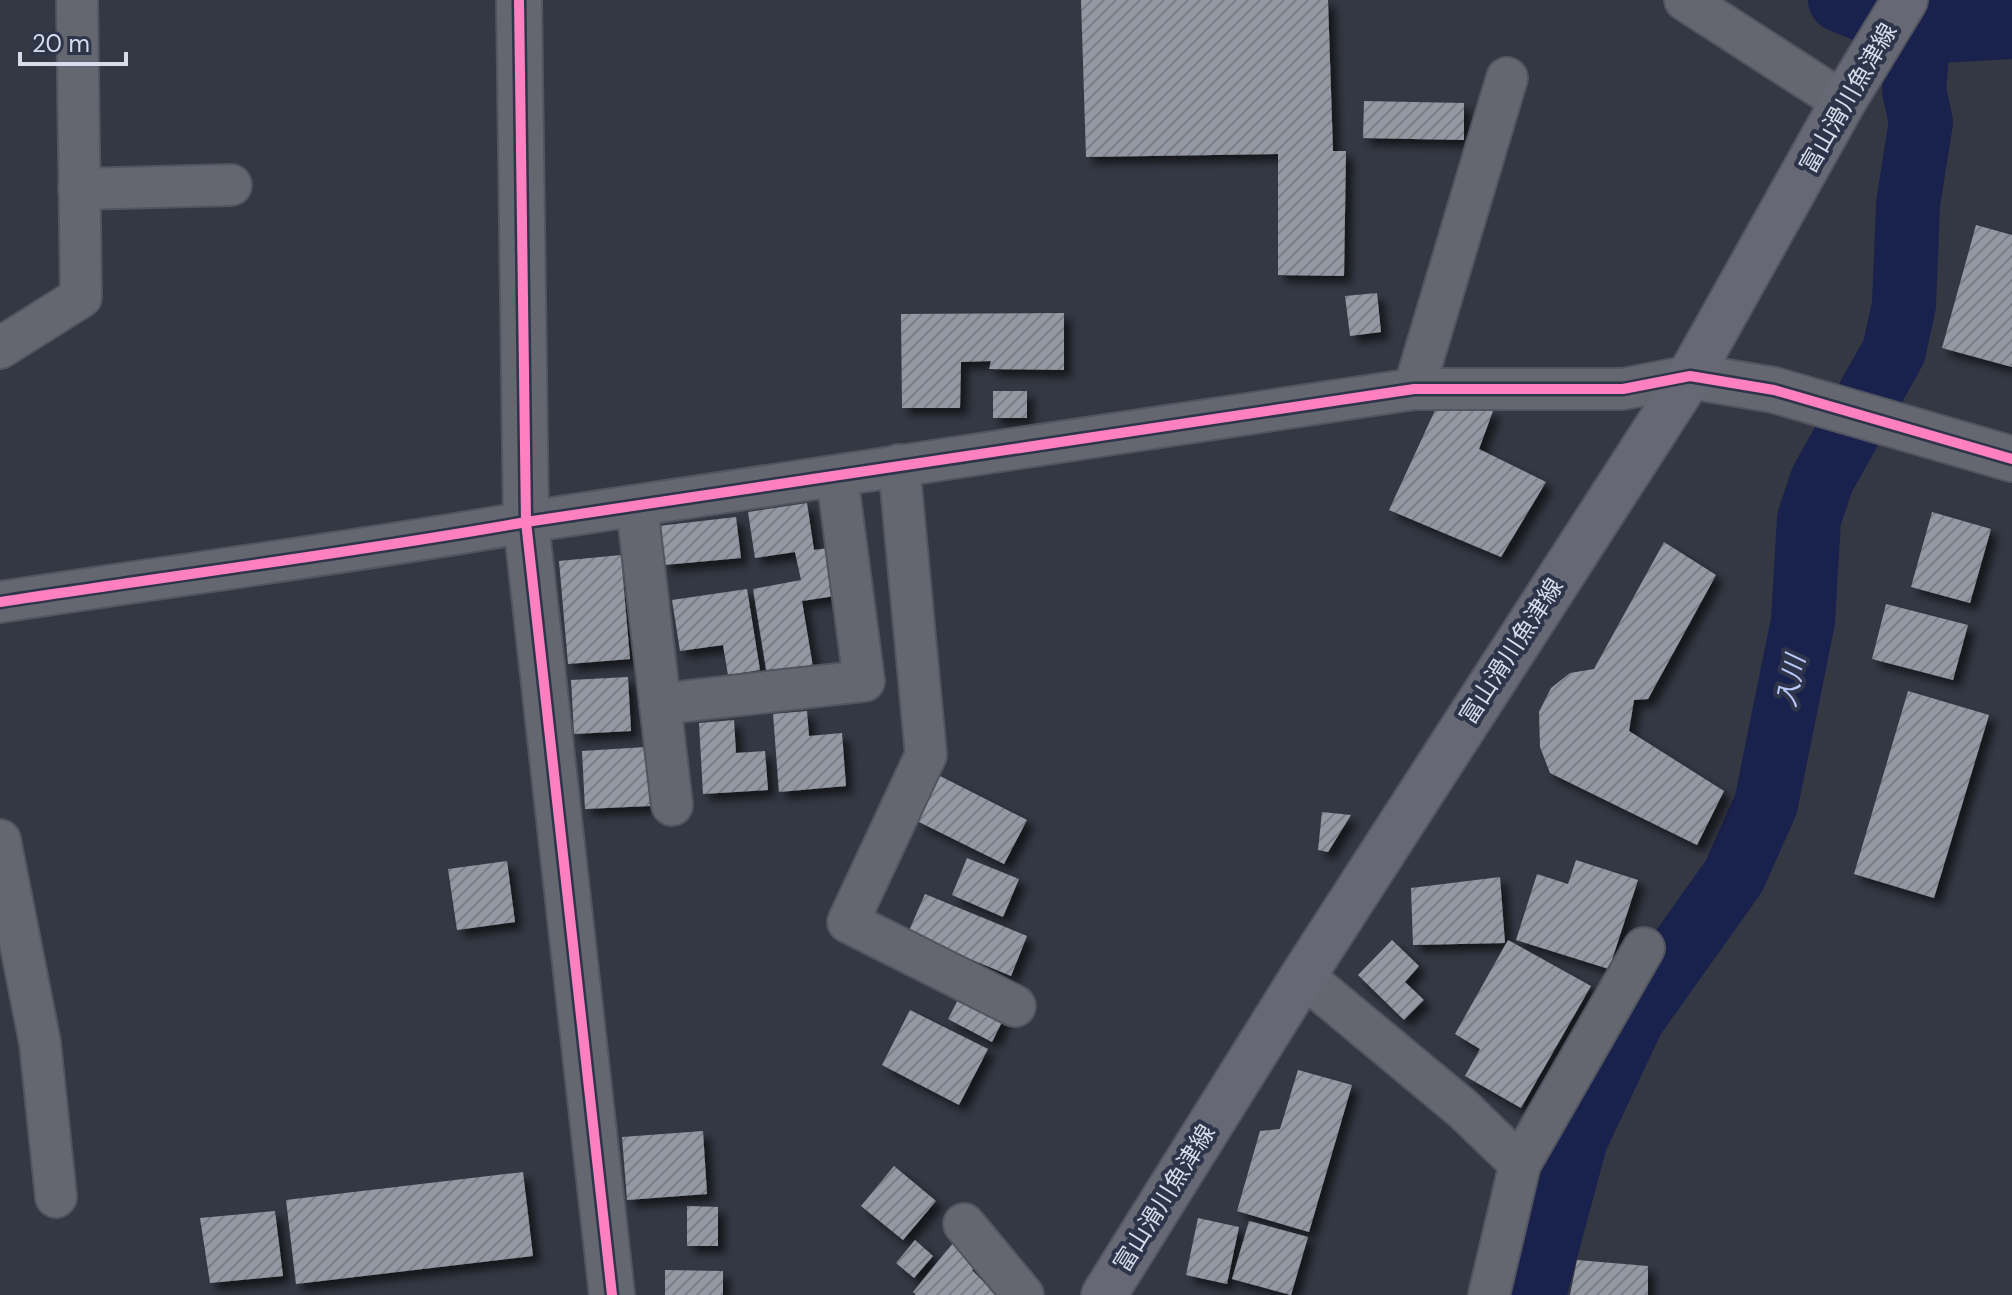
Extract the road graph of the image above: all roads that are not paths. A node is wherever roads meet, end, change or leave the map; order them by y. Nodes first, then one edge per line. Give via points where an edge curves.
1 (77, 0) edge
2 (519, 0) edge
3 (1685, 0) edge
4 (1905, 0) edge
5 (1507, 78) dead end
6 (1850, 91) junction
7 (231, 185) dead end
8 (79, 189) junction
9 (0, 348) edge
10 (1690, 376) junction
11 (1414, 389) junction
12 (2012, 459) edge
13 (899, 465) junction
14 (837, 476) junction
15 (637, 507) junction
16 (526, 522) junction
17 (0, 602) edge
18 (660, 704) junction
19 (672, 805) dead end
20 (0, 840) edge
21 (1644, 948) dead end
22 (1303, 976) junction
23 (1015, 1006) dead end
24 (1520, 1164) junction
25 (56, 1197) dead end
26 (964, 1224) dead end
27 (612, 1295) edge
28 (1023, 1295) edge
29 (1104, 1295) edge
30 (1489, 1295) edge

1 - 8 street
2 - 16 street
3 - 6 street
4 - 6 main road, 富山滑川魚津線
5 - 11 street
6 - 10 main road, 富山滑川魚津線
7 - 8 street
8 - 9 street via 81,297
10 - 11 street via 1623,389
10 - 12 street via 1774,390
10 - 22 main road, 富山滑川魚津線
11 - 13 street
13 - 14 street
13 - 23 street via 926,755 848,922
14 - 15 street
14 - 18 street via 864,681
15 - 16 street
15 - 18 street
16 - 17 street
16 - 27 street
18 - 19 street
20 - 25 street via 40,1043
21 - 24 street
22 - 24 street via 1463,1109
22 - 29 main road, 富山滑川魚津線
24 - 30 street
26 - 28 street

